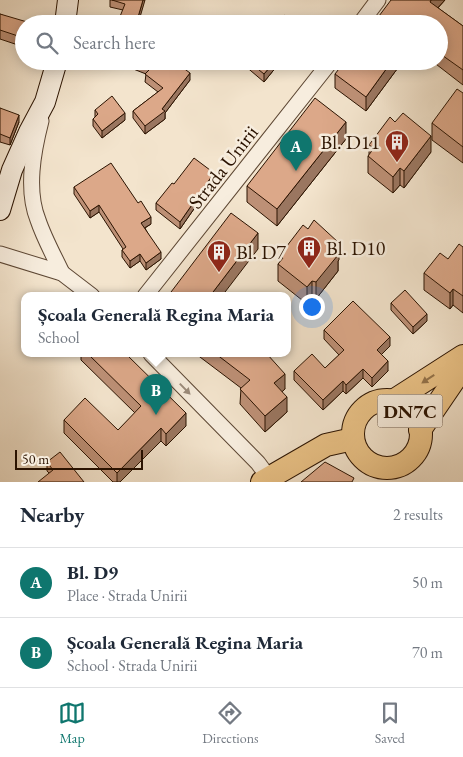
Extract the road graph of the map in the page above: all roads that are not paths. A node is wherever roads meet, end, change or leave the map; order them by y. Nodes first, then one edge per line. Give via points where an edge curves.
1 (68, 0) edge
2 (378, 0) edge
3 (66, 15) edge
4 (367, 15) edge
5 (54, 70) edge
6 (324, 70) edge
7 (45, 102) junction
8 (0, 210) edge
9 (0, 254) edge
10 (62, 273) junction
11 (87, 292) edge
12 (148, 292) edge
13 (463, 356) edge
14 (154, 357) edge
15 (463, 367) edge
16 (393, 401) junction
17 (420, 430) junction
18 (353, 439) junction
19 (381, 475) edge
20 (265, 480) edge

1 - 3 street
2 - 4 street
5 - 7 street
6 - 12 street, Strada Unirii
7 - 8 street via 15,162
7 - 10 street via 32,166 32,197 37,219
9 - 10 street
10 - 11 street
13 -> 16 main road, DN7C
14 -> 20 street via 258,463
15 - 17 main road
16 - 17 main road, DN7C via 411,411
16 - 18 main road, DN7C via 382,401 363,410 353,428
17 - 19 main road, DN7C via 420,440 411,458
18 - 19 main road, DN7C via 356,449
18 - 20 main road via 326,446

